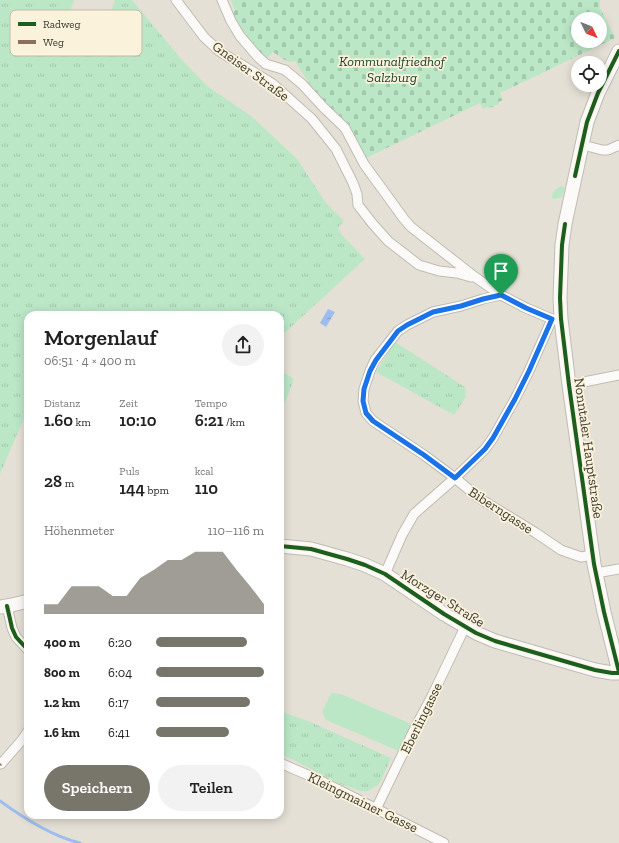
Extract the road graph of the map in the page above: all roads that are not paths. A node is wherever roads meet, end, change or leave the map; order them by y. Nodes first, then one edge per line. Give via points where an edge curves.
1 (176, 0) edge
2 (222, 0) edge
3 (619, 51) edge
4 (583, 145) junction
5 (619, 145) edge
6 (475, 277) junction
7 (501, 295) junction
8 (556, 319) junction
9 (619, 375) edge
10 (569, 385) junction
11 (455, 478) junction
12 (284, 546) edge
13 (592, 556) junction
14 (619, 568) edge
15 (596, 573) junction
16 (385, 574) junction
17 (24, 602) edge
18 (4, 606) edge
19 (464, 627) junction
20 (24, 646) edge
21 (619, 673) edge
22 (24, 737) edge
23 (1, 764) dead end
24 (284, 765) edge
25 (376, 809) junction
26 (444, 843) edge

1 - 6 street, Gneiser Straße via 219,51 273,84 312,118 336,149 353,183 358,205 388,241 419,265
2 - 6 street, Gneiser Straße via 240,36 258,57 266,64 285,70 345,128 364,164 412,227
3 - 4 main road, Nonntaler Hauptstraße via 598,93 587,122
4 - 5 street via 608,150
4 - 8 main road, Nonntaler Hauptstraße via 564,231
6 - 7 street, Gneiser Straße
7 - 8 street, Gneiser Straße
7 - 11 street, Biberngasse via 433,312 398,331 376,360 364,389 366,413 373,421
8 - 10 main road, Nonntaler Hauptstraße
8 - 11 street via 493,438
9 - 10 street
10 - 13 main road, Nonntaler Hauptstraße
11 - 13 street, Biberngasse via 479,498 560,550 581,557
11 - 16 street via 414,514
12 - 16 main road, Morzger Straße via 319,551
13 - 15 main road, Nonntaler Hauptstraße
14 - 15 street
15 - 21 main road, Nonntaler Hauptstraße
16 - 19 main road, Morzger Straße
17 - 18 main road
18 - 20 street via 16,637
19 - 21 main road, Morzger Straße via 512,646 600,671
19 - 25 street, Eberlingasse
22 - 23 street
24 - 25 street, Kleingmainer Gasse
25 - 26 street, Kleingmainer Gasse

